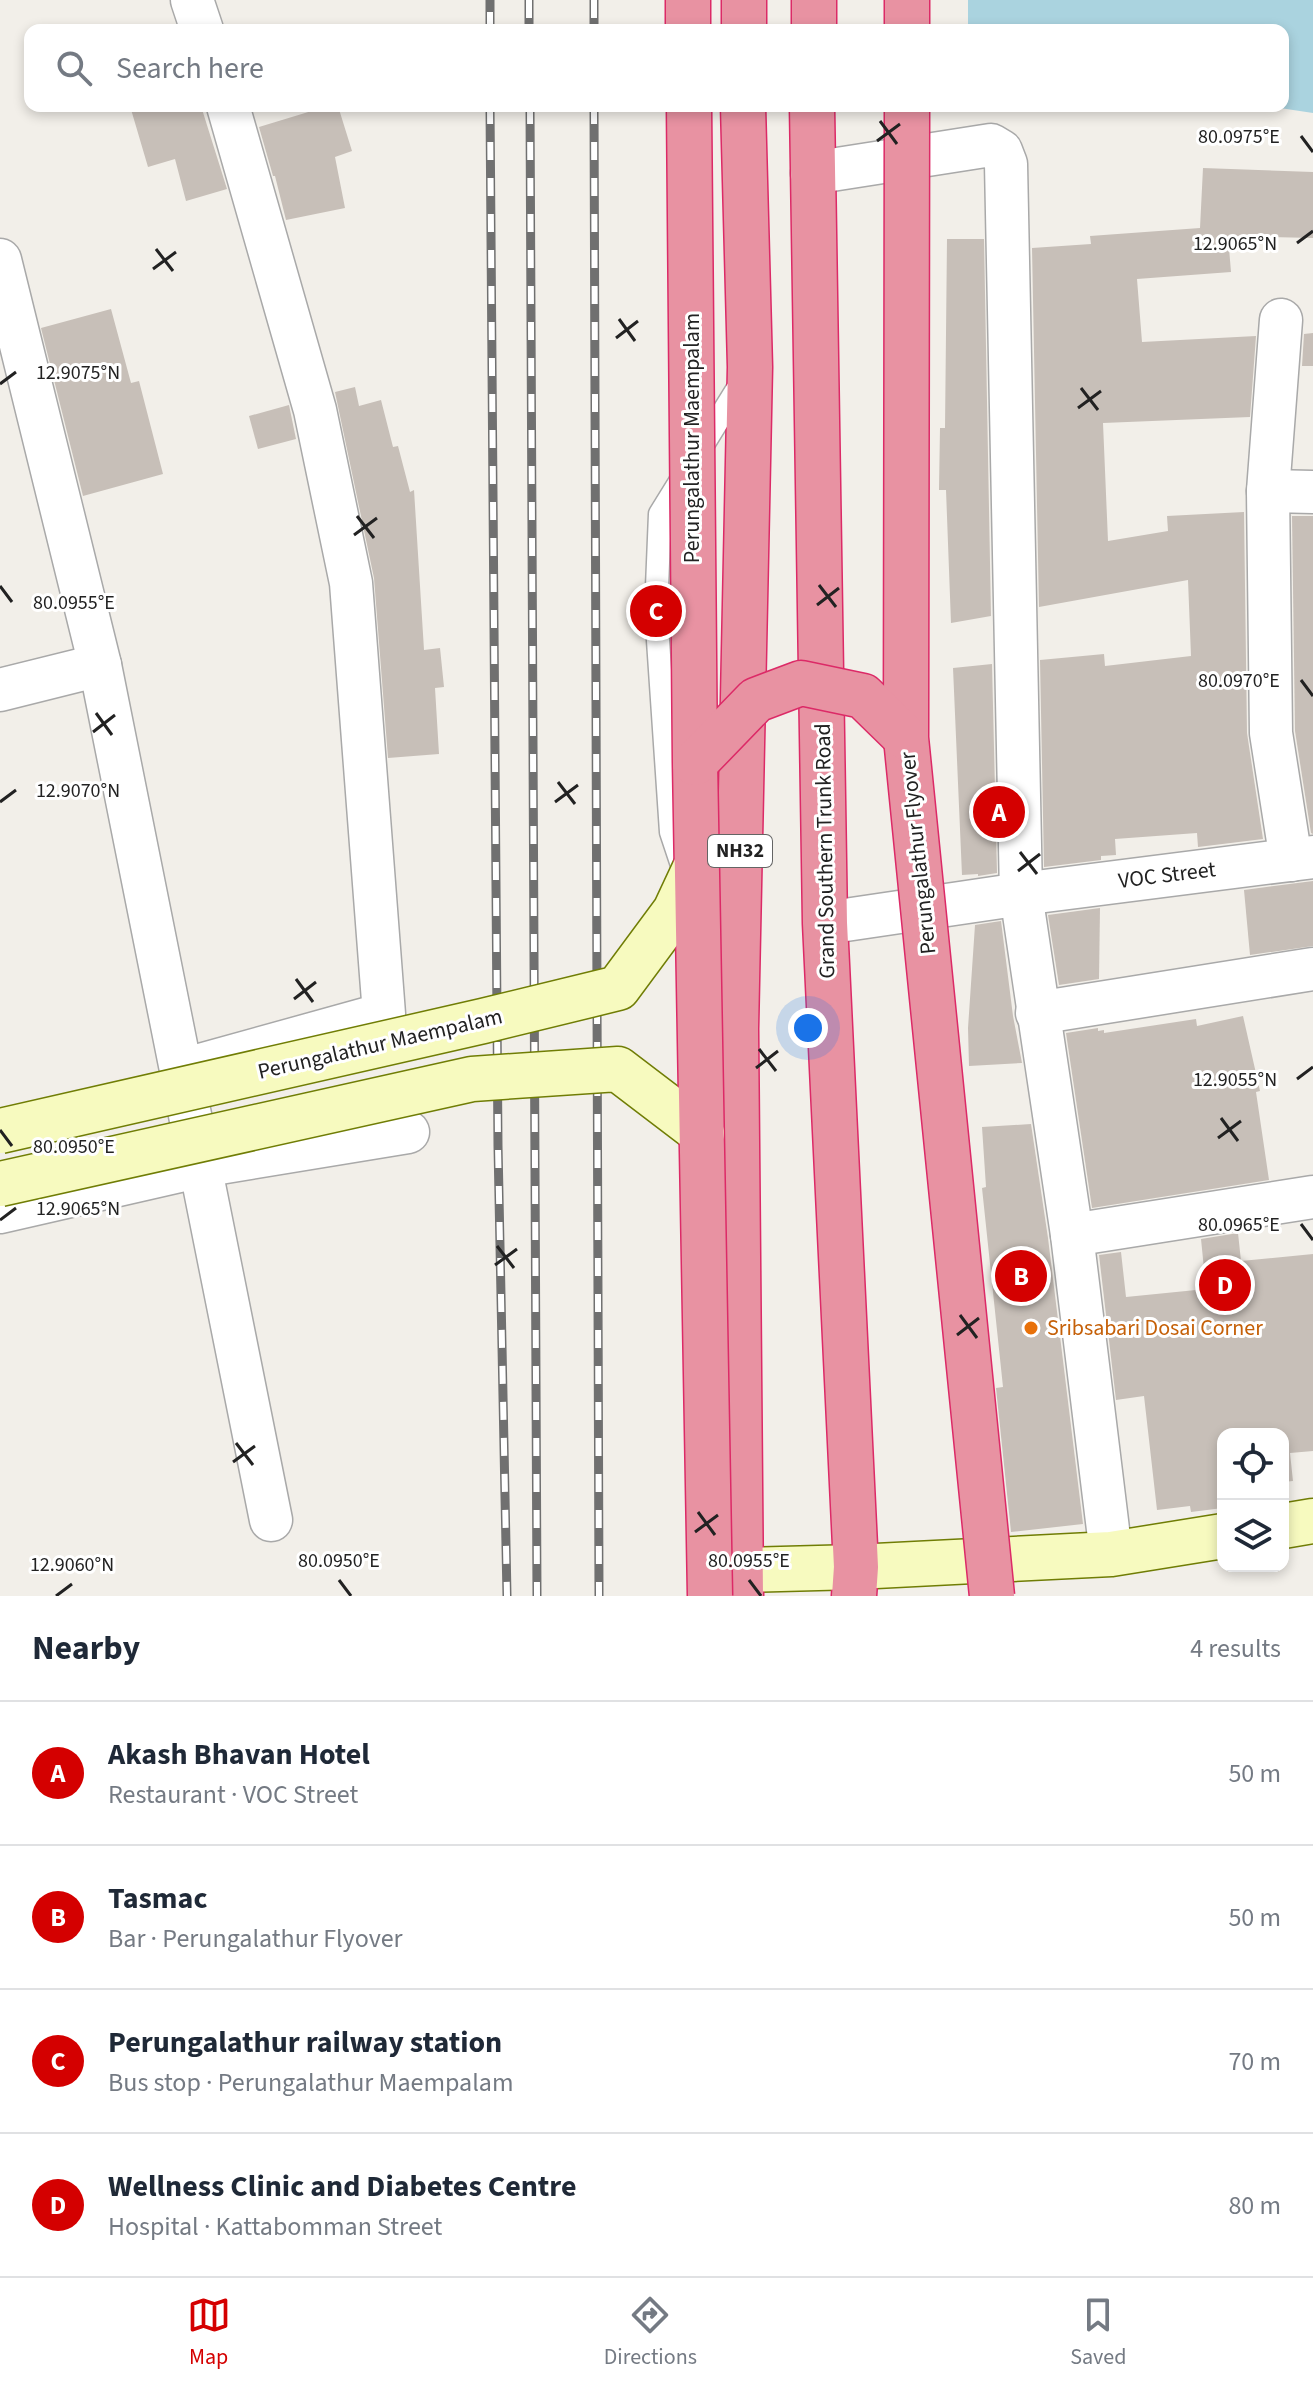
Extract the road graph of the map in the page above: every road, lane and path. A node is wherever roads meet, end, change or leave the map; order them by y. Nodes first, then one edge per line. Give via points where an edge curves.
1 (192, 0) edge
2 (688, 0) edge
3 (744, 0) edge
4 (814, 0) edge
5 (907, 0) edge
6 (200, 24) edge
7 (688, 24) edge
8 (744, 24) edge
9 (814, 24) edge
10 (907, 24) edge
11 (230, 112) edge
12 (689, 112) edge
13 (743, 112) edge
14 (812, 112) edge
15 (907, 112) edge
16 (812, 173) junction
17 (1, 273) edge
18 (1281, 320) dead end
19 (750, 367) junction
20 (1268, 491) junction
21 (1313, 492) edge
22 (100, 665) junction
23 (0, 690) edge
24 (906, 738) junction
25 (695, 763) junction
26 (1302, 858) edge
27 (696, 866) junction
28 (1021, 894) junction
29 (825, 923) junction
30 (1313, 969) edge
31 (1037, 1013) junction
32 (736, 1029) junction
33 (182, 1070) junction
34 (0, 1115) edge
35 (0, 1131) edge
36 (408, 1132) dead end
37 (702, 1133) junction
38 (201, 1166) junction
39 (0, 1184) edge
40 (1313, 1197) edge
41 (0, 1212) edge
42 (1072, 1235) junction
43 (271, 1520) dead end
44 (1313, 1521) edge
45 (1289, 1525) edge
46 (1217, 1537) edge
47 (1111, 1554) junction
48 (855, 1582) edge
49 (731, 1587) edge
50 (992, 1596) edge

1 - 6 street
2 - 7 highway
3 - 8 highway
4 - 9 highway
5 - 10 highway
11 - 33 street via 315,410 351,583 384,1014
12 - 25 highway, Perungalathur Maempalam, bridge
13 - 19 highway, NH32
14 - 16 highway, Grand Southern Trunk Road
15 - 24 highway, Perungalathur Flyover, bridge
16 - 28 street via 991,145 1001,151 1006,164
16 - 29 highway, Grand Southern Trunk Road
17 - 22 street
18 - 20 street
19 - 32 highway, NH32
19 - 32 lane via 660,514 656,611 671,832
20 - 21 street
20 - 26 street via 1271,733
22 - 23 street
22 - 33 street
24 - 25 highway, bridge via 863,696 801,683 756,700
24 - 50 highway, Perungalathur Flyover, bridge
25 - 27 highway, Perungalathur Maempalam, bridge
26 - 28 street, VOC Street
27 - 35 main road, Perungalathur Maempalam, bridge via 675,911 618,988
27 - 37 highway, Perungalathur Maempalam, bridge
28 - 29 street, VOC Street
28 - 31 street
29 - 48 highway, Grand Southern Trunk Road
30 - 31 street
31 - 42 street
32 - 49 highway, NH32
33 - 34 street
33 - 38 street
36 - 38 street
37 - 39 main road, bridge via 618,1069 472,1079
37 - 49 highway, Perungalathur Maempalam, bridge
38 - 41 street
38 - 43 street
40 - 42 street
42 - 47 street
44 - 45 main road
46 - 47 main road
47 - 48 main road
48 - 49 main road

